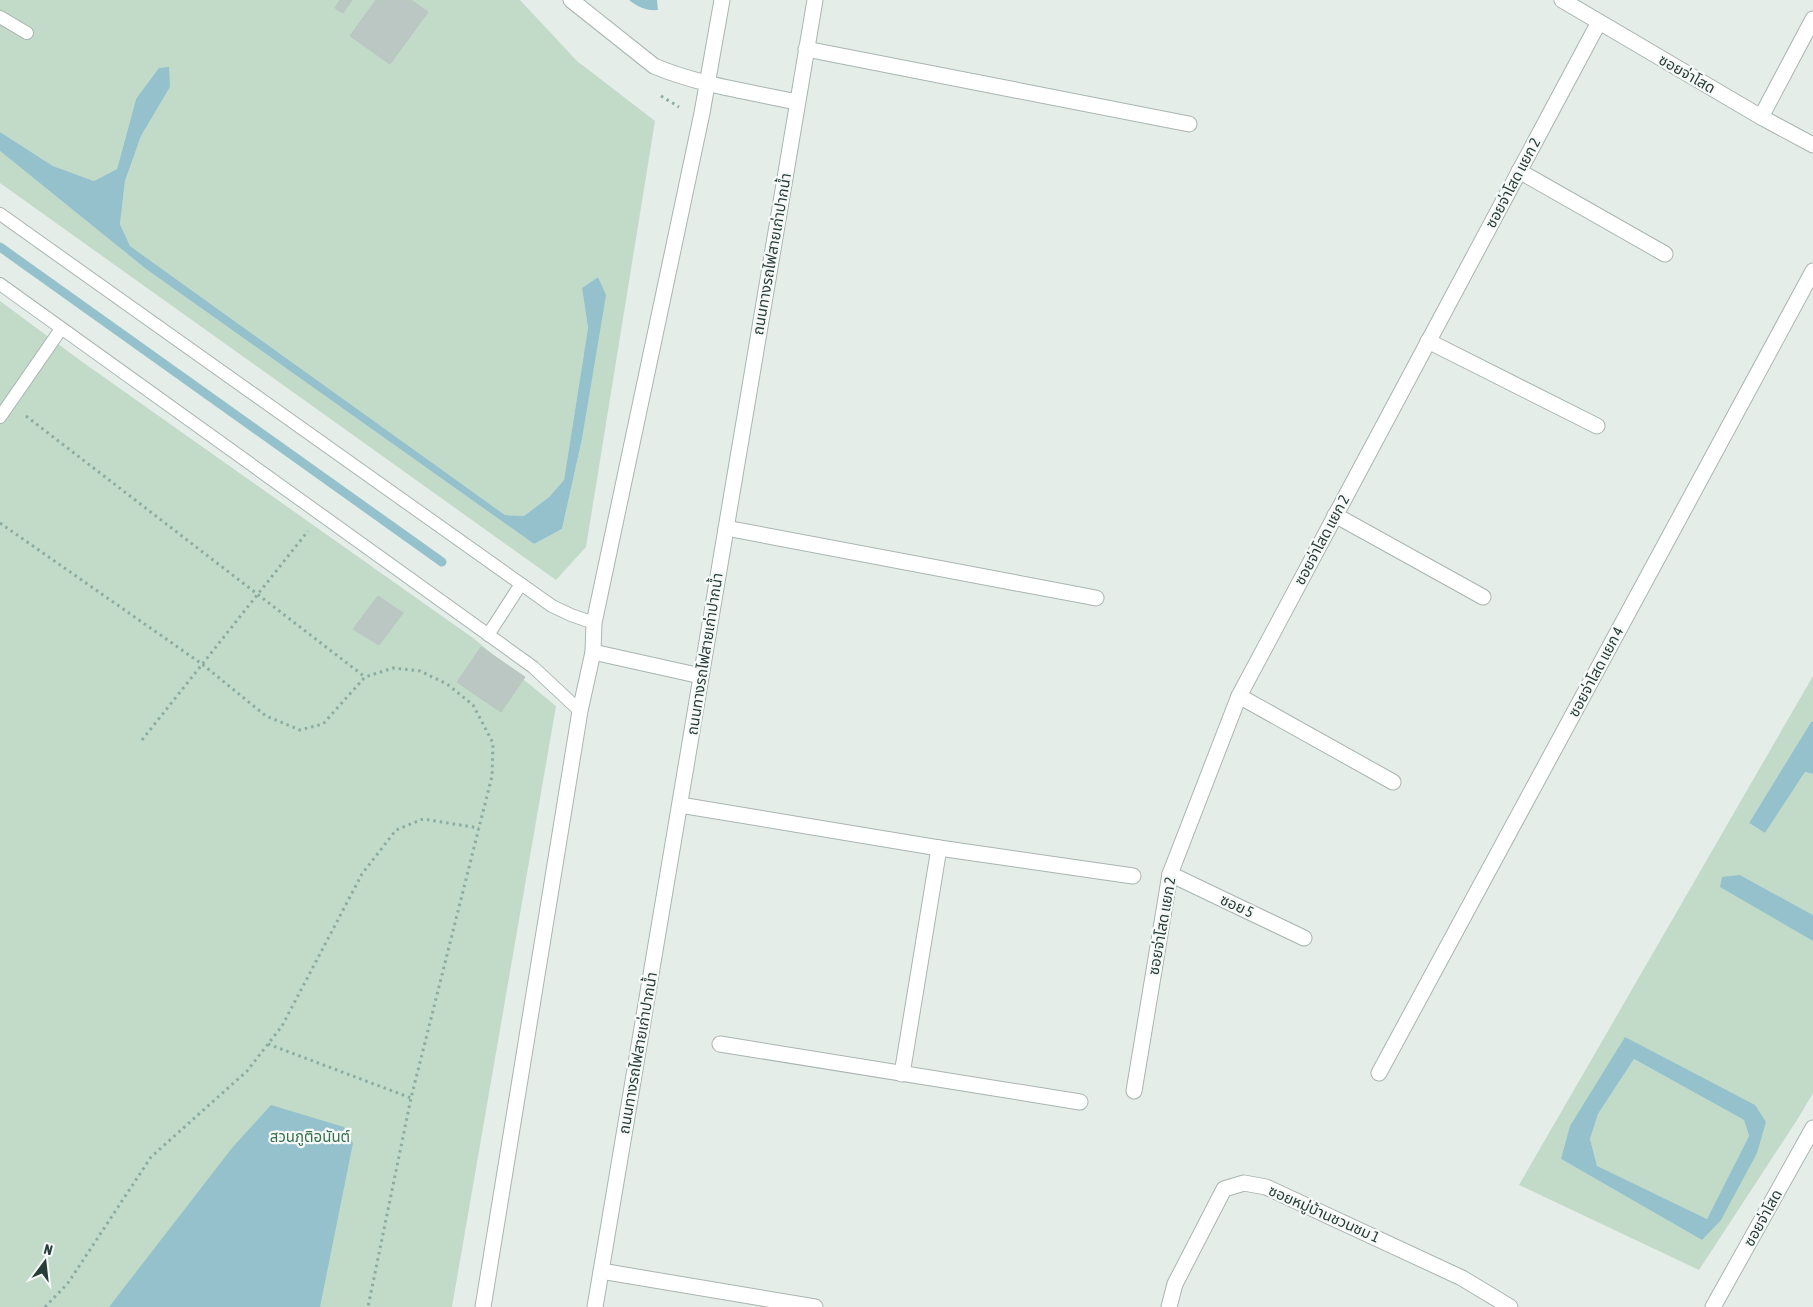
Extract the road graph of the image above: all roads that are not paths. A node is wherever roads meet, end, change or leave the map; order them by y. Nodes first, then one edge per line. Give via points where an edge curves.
1 (572, 0) edge
2 (722, 0) edge
3 (815, 0) edge
4 (1562, 0) edge
5 (0, 17) edge
6 (1813, 19) edge
7 (1599, 22) junction
8 (28, 33) dead end
9 (806, 49) junction
10 (708, 82) junction
11 (797, 102) junction
12 (1761, 117) junction
13 (1189, 124) dead end
14 (1813, 145) edge
15 (1519, 172) junction
16 (0, 214) edge
17 (1665, 254) dead end
18 (1813, 271) edge
19 (0, 284) edge
20 (61, 328) junction
21 (1428, 341) junction
22 (0, 417) edge
23 (1597, 426) dead end
24 (1335, 515) junction
25 (726, 528) junction
26 (521, 584) junction
27 (1483, 597) dead end
28 (1096, 598) dead end
29 (594, 623) junction
30 (488, 635) junction
31 (593, 652) junction
32 (702, 676) junction
33 (1239, 696) junction
34 (580, 711) junction
35 (1393, 782) dead end
36 (680, 805) junction
37 (939, 848) junction
38 (1170, 874) junction
39 (1133, 876) dead end
40 (1304, 938) dead end
41 (720, 1044) dead end
42 (1379, 1073) dead end
43 (902, 1074) junction
44 (1134, 1091) dead end
45 (1080, 1102) dead end
46 (1813, 1128) edge
47 (602, 1271) junction
48 (483, 1307) edge
49 (595, 1307) edge
50 (815, 1307) edge
51 (1169, 1307) edge
52 (1510, 1307) edge
53 (1713, 1307) edge

1 - 10 street via 654,66
2 - 10 street
3 - 9 street, ถนนทางรถไฟสายเก่าปากน้ำ
4 - 7 street, ซอยจ่าโสด
5 - 8 lane
6 - 12 street
7 - 12 street, ซอยจ่าโสด
7 - 15 street, ซอยจ่าโสด แยก 2
9 - 11 street, ถนนทางรถไฟสายเก่าปากน้ำ
9 - 13 street
10 - 11 street
10 - 29 street
11 - 25 street, ถนนทางรถไฟสายเก่าปากน้ำ
12 - 14 street, ซอยจ่าโสด
15 - 17 street
15 - 21 street, ซอยจ่าโสด แยก 2
16 - 26 lane
18 - 42 street, ซอยจ่าโสด แยก 4
19 - 20 lane
20 - 22 lane
20 - 30 lane
21 - 23 street
21 - 24 street, ซอยจ่าโสด แยก 2
24 - 27 street
24 - 33 street, ซอยจ่าโสด แยก 2
25 - 28 street
25 - 32 street, ถนนทางรถไฟสายเก่าปากน้ำ
26 - 29 lane via 552,606
26 - 30 lane
29 - 31 street
30 - 34 lane via 533,667
31 - 32 street
31 - 34 street
32 - 36 street, ถนนทางรถไฟสายเก่าปากน้ำ
33 - 35 street
33 - 38 street, ซอยจ่าโสด แยก 2
34 - 48 street
36 - 37 street
36 - 47 street, ถนนทางรถไฟสายเก่าปากน้ำ
37 - 39 street
37 - 43 street
38 - 40 street, ซอย 5
38 - 44 street, ซอยจ่าโสด แยก 2
41 - 43 street
43 - 45 street
46 - 53 street, ซอยจ่าโสด
47 - 49 street, ถนนทางรถไฟสายเก่าปากน้ำ
47 - 50 street
51 - 52 street, ซอยหมู่บ้านชวนชม 1 via 1175,1284 1224,1189 1244,1183 1266,1187 1462,1278

